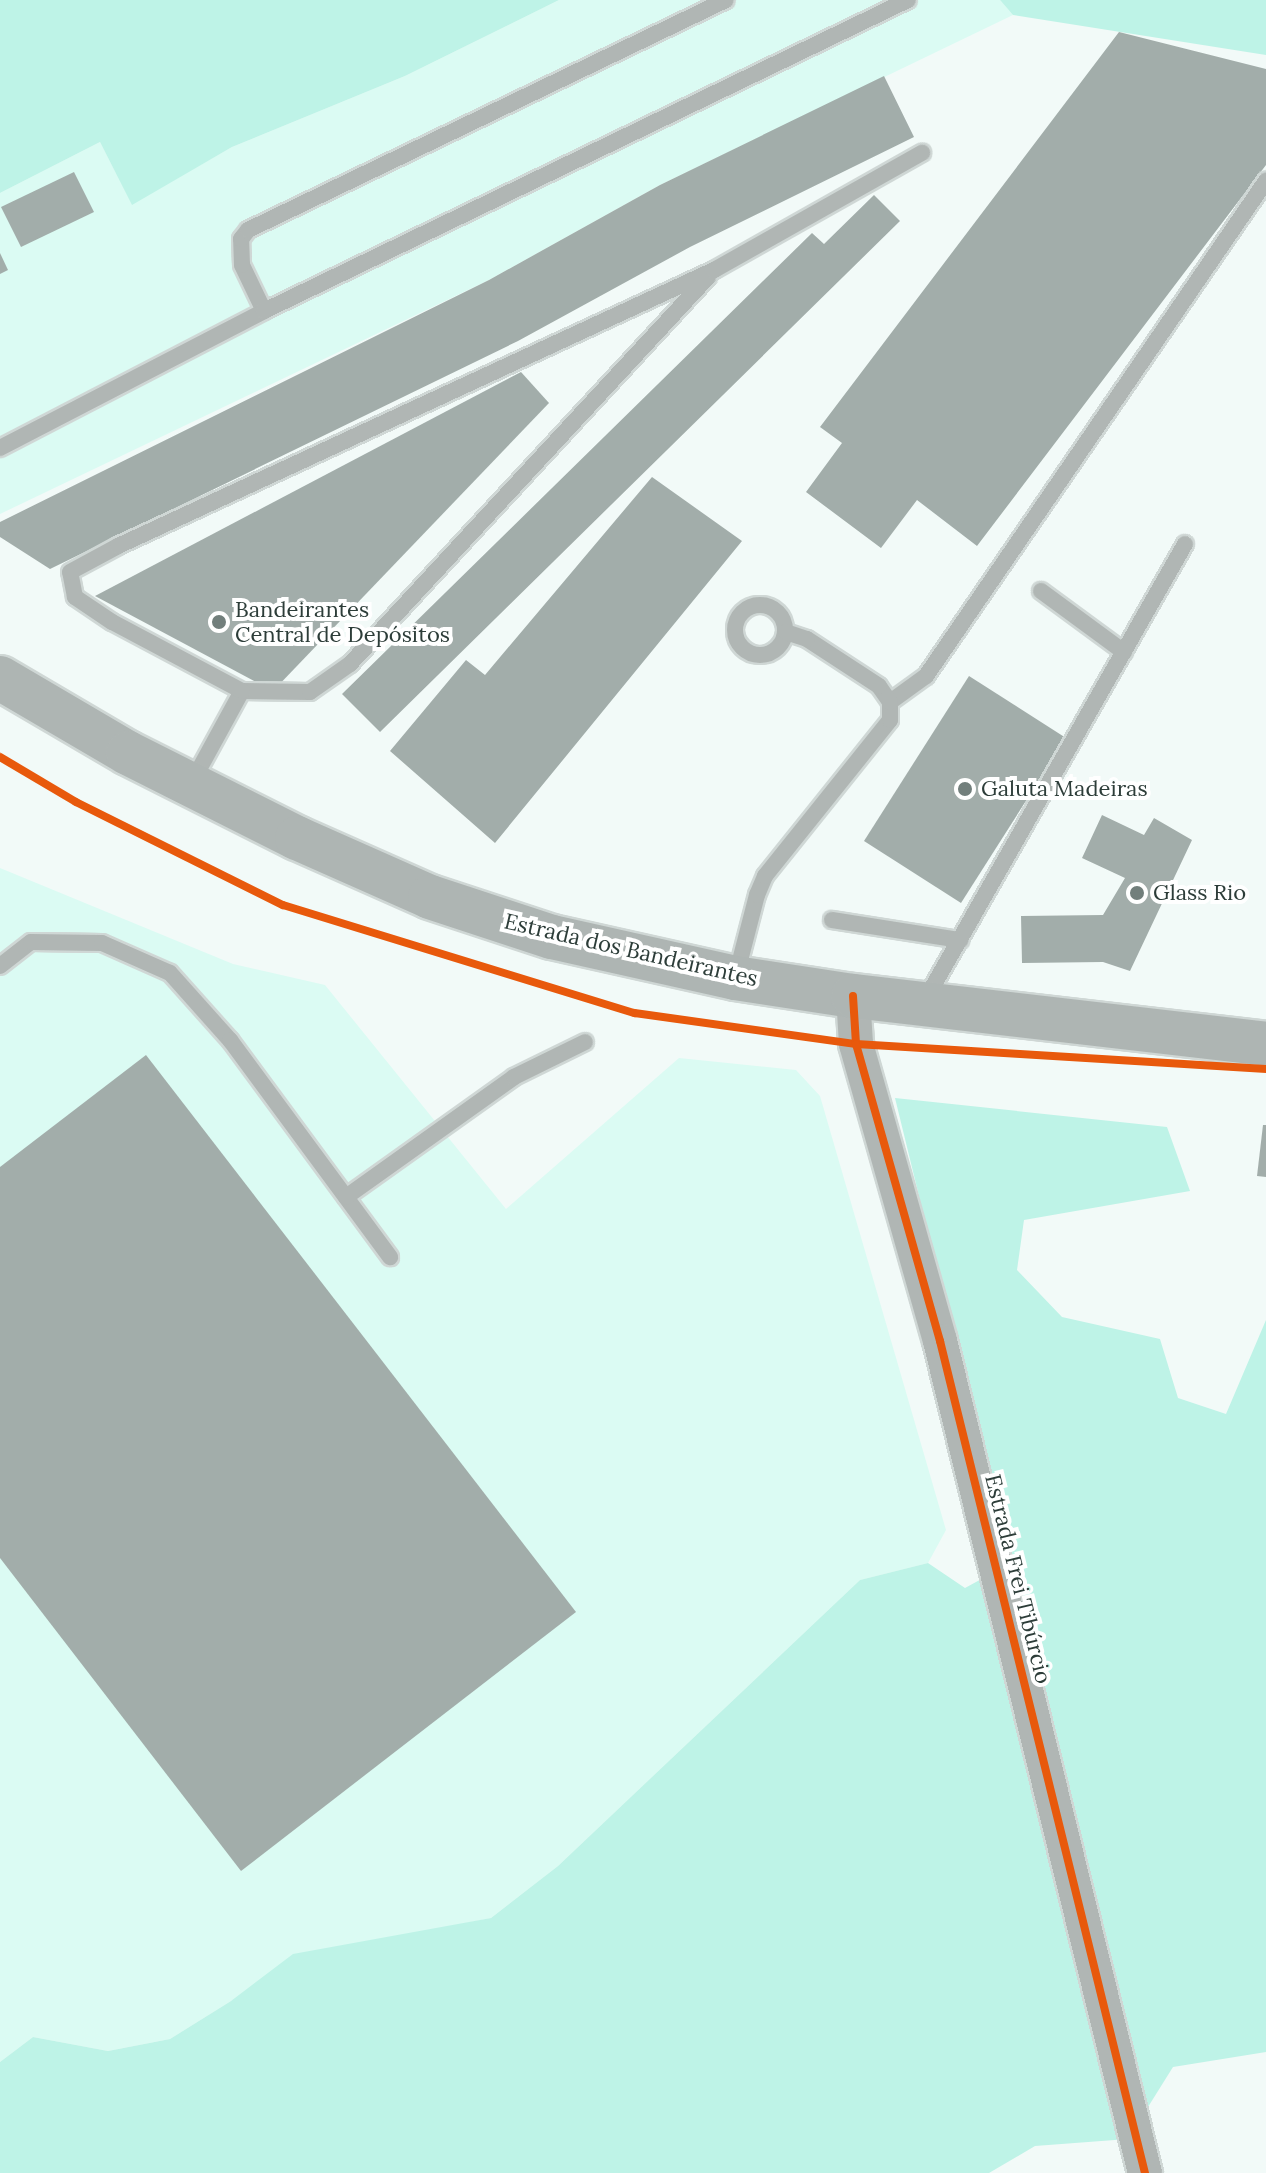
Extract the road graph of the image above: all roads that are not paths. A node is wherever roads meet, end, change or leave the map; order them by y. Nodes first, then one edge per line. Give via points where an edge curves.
1 (726, 0) edge
2 (908, 0) edge
3 (922, 153) dead end
4 (1266, 181) edge
5 (714, 270) junction
6 (264, 311) junction
7 (0, 448) edge
8 (1185, 544) dead end
9 (1041, 591) dead end
10 (786, 632) dead end
11 (1124, 652) junction
12 (0, 678) edge
13 (242, 691) junction
14 (890, 702) junction
15 (191, 785) junction
16 (832, 920) dead end
17 (960, 940) junction
18 (0, 966) edge
19 (735, 978) junction
20 (853, 996) junction
21 (924, 1004) junction
22 (585, 1042) dead end
23 (1266, 1044) edge
24 (346, 1197) junction
25 (390, 1257) dead end
26 (1145, 2173) edge

1 - 6 lane via 248,230 241,239 242,265
2 - 6 lane
3 - 5 lane
4 - 14 lane via 926,676
5 - 13 lane via 350,664 310,692
5 - 13 lane via 70,572 75,597
6 - 7 lane
8 - 11 lane
9 - 11 lane
10 - 14 lane via 807,639 879,686
11 - 17 lane
12 - 15 main road, Estrada dos Bandeirantes
13 - 15 lane
14 - 19 lane via 890,720 880,736 765,876
15 - 19 main road, Estrada dos Bandeirantes via 430,897 552,937
16 - 17 lane
17 - 21 lane
18 - 24 lane via 31,942 102,943 170,973 230,1040
19 - 20 main road, Estrada dos Bandeirantes
20 - 21 main road, Estrada dos Bandeirantes
20 - 26 street, Estrada Frei Tibúrcio via 856,1044 940,1341
21 - 23 main road, Estrada dos Bandeirantes
22 - 24 lane via 514,1077
24 - 25 lane

